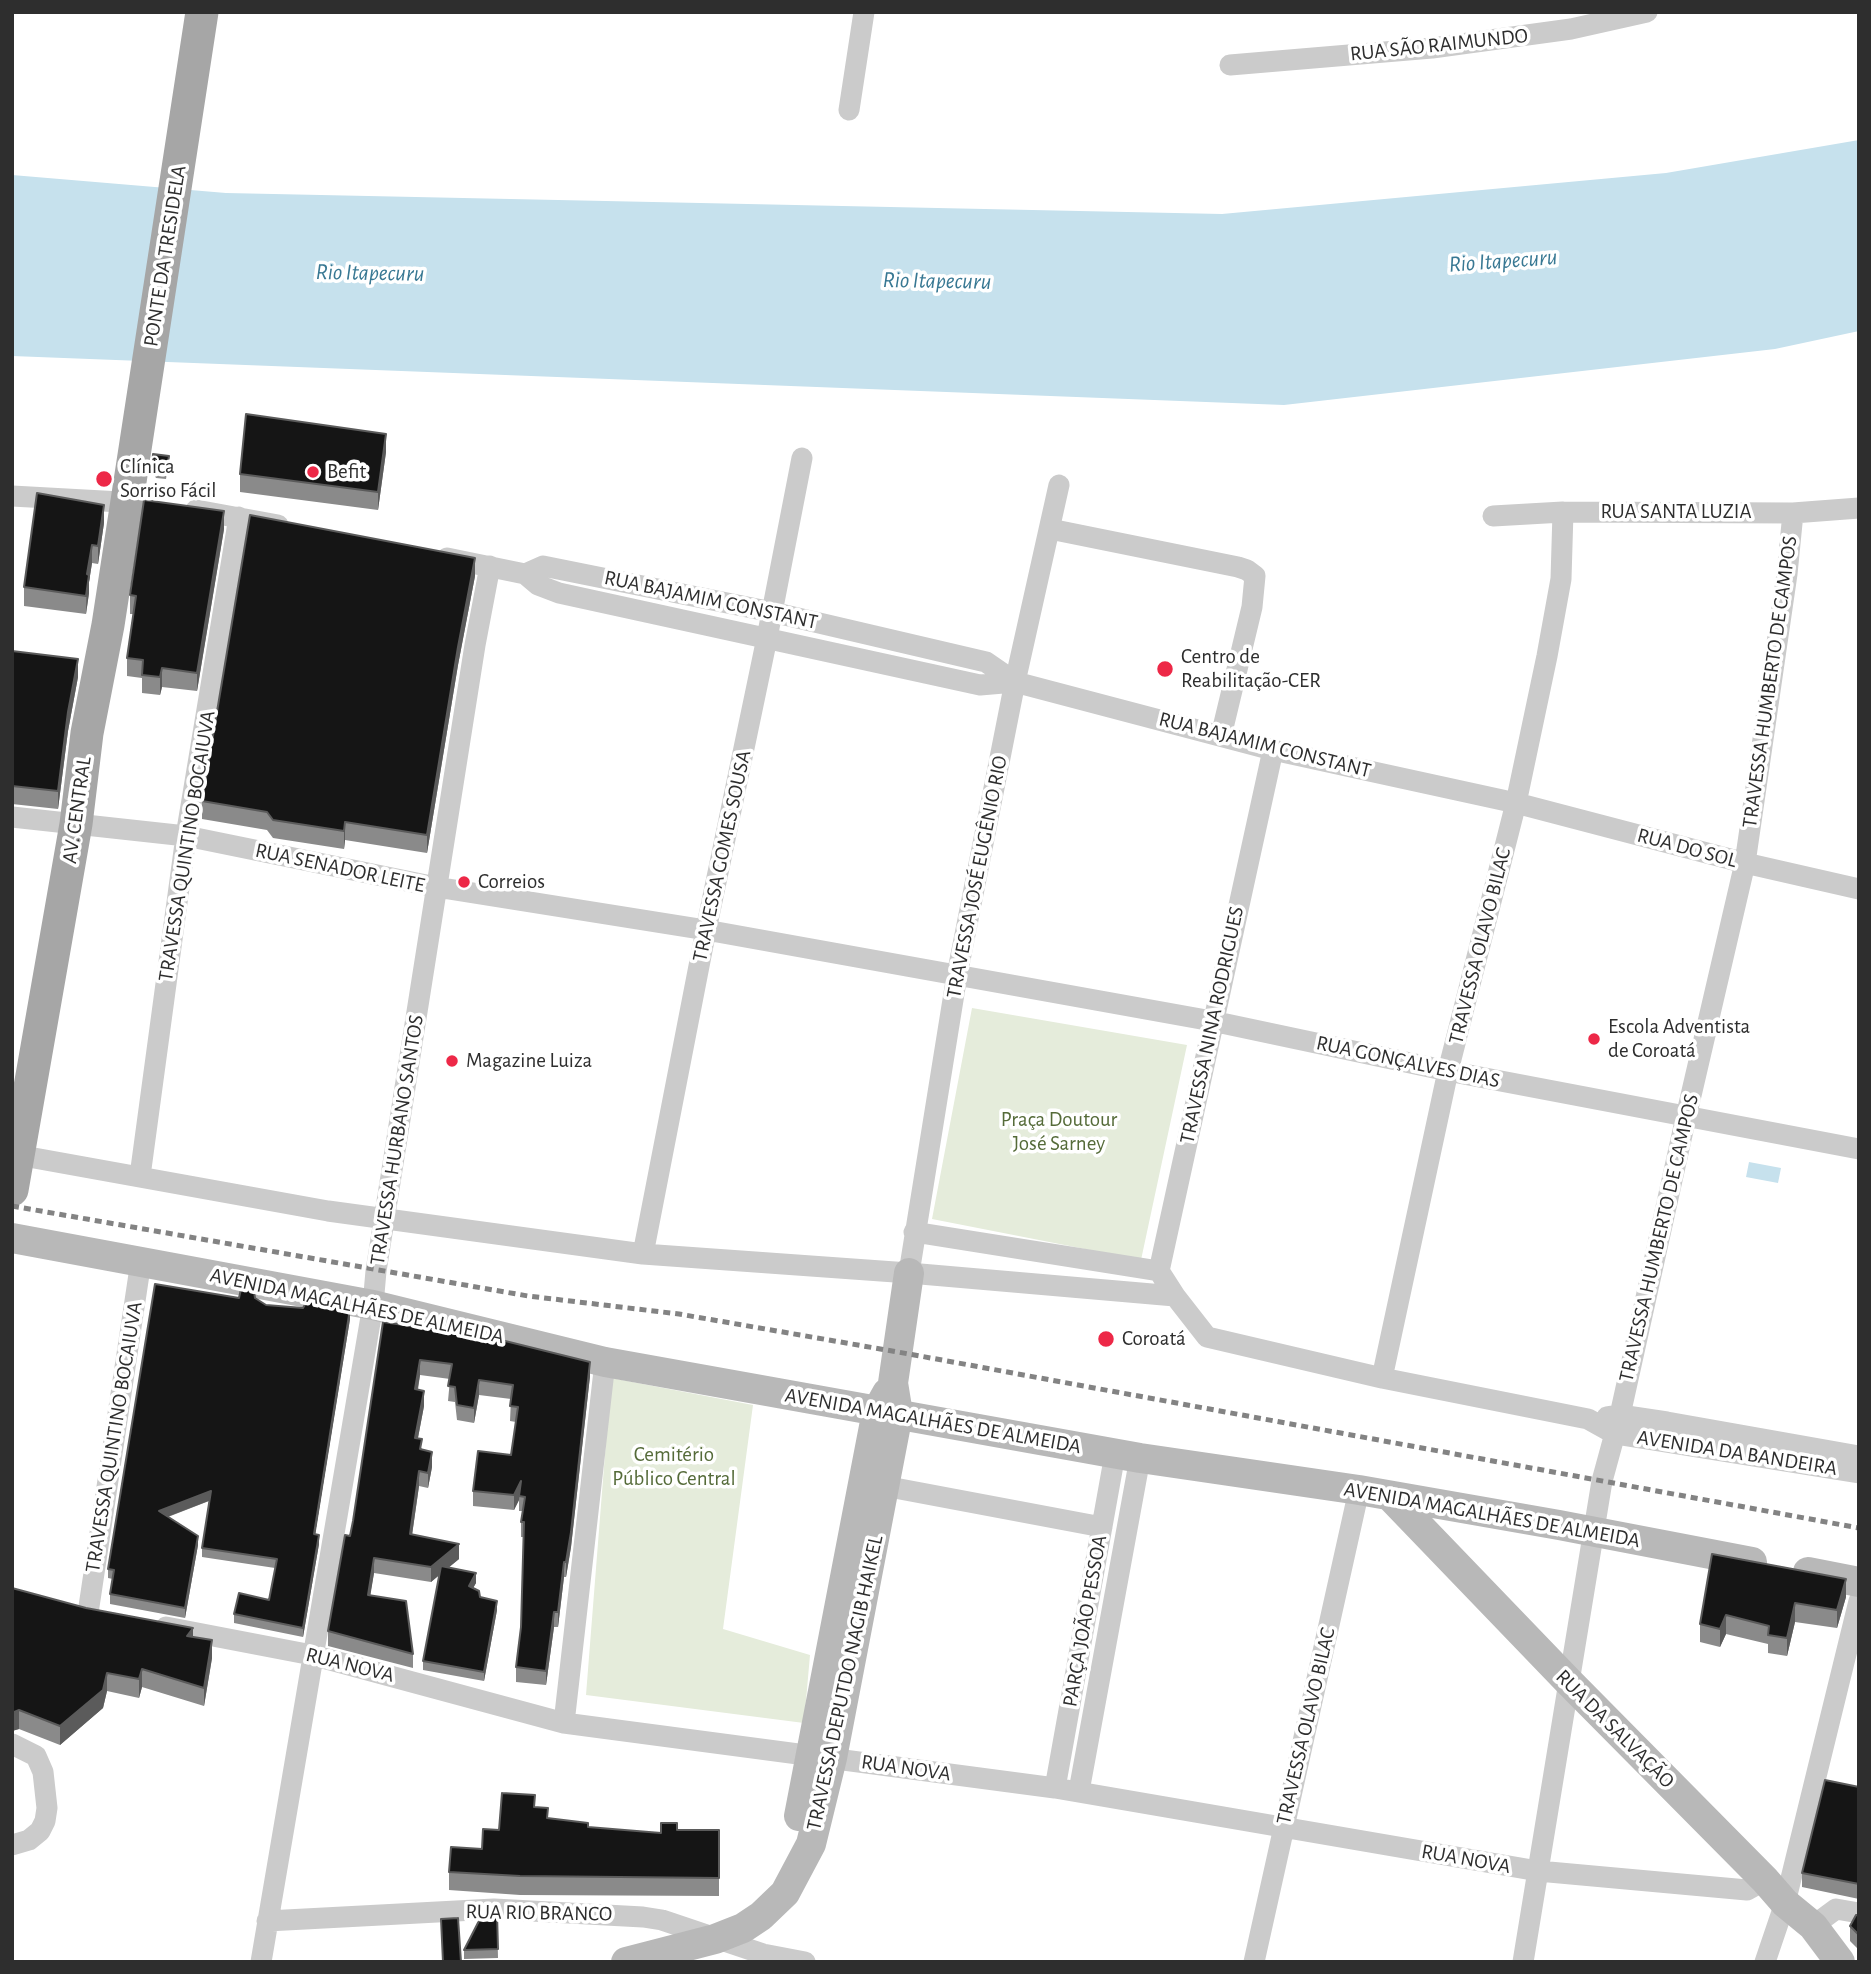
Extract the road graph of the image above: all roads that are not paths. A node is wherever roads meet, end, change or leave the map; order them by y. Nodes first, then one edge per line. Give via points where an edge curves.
1 (202, 12) edge
2 (863, 12) edge
3 (1647, 12) edge
4 (1570, 21) edge
5 (1230, 65) dead end
6 (849, 110) dead end
7 (137, 430) joint
8 (802, 458) dead end
9 (1059, 485) dead end
10 (12, 496) edge
11 (126, 502) junction
12 (1859, 508) edge
13 (1563, 512) junction
14 (1793, 513) junction
15 (1493, 516) dead end
16 (239, 517) junction
17 (292, 527) edge
18 (1050, 529) junction
19 (424, 553) edge
20 (491, 566) junction
21 (524, 574) junction
22 (772, 612) junction
23 (767, 638) junction
24 (1015, 682) junction
25 (1221, 736) junction
26 (1273, 750) junction
27 (1516, 803) junction
28 (12, 817) edge
29 (76, 824) junction
30 (186, 836) junction
31 (1745, 863) junction
32 (436, 887) junction
33 (1859, 889) edge
34 (706, 930) junction
35 (957, 975) junction
36 (1212, 1021) junction
37 (1448, 1071) junction
38 (1686, 1117) junction
39 (1859, 1149) edge
40 (16, 1155) edge
41 (140, 1176) junction
42 (12, 1190) edge
43 (384, 1219) junction
44 (914, 1233) junction
45 (12, 1238) edge
46 (643, 1254) junction
47 (141, 1261) junction
48 (1159, 1271) junction
49 (909, 1273) junction
50 (1175, 1296) junction
51 (373, 1305) junction
52 (605, 1362) junction
53 (1382, 1378) junction
54 (887, 1413) junction
55 (1618, 1424) junction
56 (1128, 1456) junction
57 (1859, 1456) edge
58 (1859, 1473) edge
59 (884, 1486) junction
60 (1359, 1490) junction
61 (1390, 1496) junction
62 (1102, 1527) junction
63 (1592, 1532) junction
64 (1859, 1582) edge
65 (1859, 1601) edge
66 (63, 1606) edge
67 (88, 1613) junction
68 (113, 1617) edge
69 (152, 1624) edge
70 (312, 1655) junction
71 (1569, 1682) junction
72 (564, 1723) junction
73 (12, 1744) edge
74 (822, 1756) junction
75 (1055, 1787) junction
76 (1079, 1791) junction
77 (1284, 1826) junction
78 (12, 1845) edge
79 (1538, 1871) junction
80 (1765, 1880) junction
81 (1784, 1903) junction
82 (1859, 1913) edge
83 (267, 1921) junction
84 (1813, 1926) junction
85 (709, 1936) junction
86 (261, 1962) edge
87 (626, 1962) edge
88 (805, 1962) edge
89 (1254, 1962) edge
90 (1523, 1962) edge
91 (1765, 1962) edge
92 (1840, 1962) edge

1 - 7 main road, PONTE DA TRESIDELA
2 - 6 street
3 - 4 street, RUA SÃO RAIMUNDO
4 - 5 street, RUA SÃO RAIMUNDO via 1432,48
7 - 11 main road, AV. CENTRAL
8 - 22 street, TRAVESSA GOMES SOUSA
9 - 18 street, TRAVESSA JOSÉ EUGÊNIO RIO
10 - 11 street
11 - 16 street
11 - 29 main road, AV. CENTRAL
12 - 14 street, RUA SANTA LUZIA
13 - 14 street, RUA SANTA LUZIA
13 - 15 street, RUA SANTA LUZIA
13 - 27 street, TRAVESSA OLAVO BILAC via 1557,607
14 - 31 street, TRAVESSA HUMBERTO DE CAMPOS
16 - 17 street
16 - 30 street, TRAVESSA QUINTINO BOCAIUVA
18 - 24 street, TRAVESSA JOSÉ EUGÊNIO RIO
18 - 25 street via 1238,567 1255,576
19 - 20 street, RUA BAJAMIM CONSTANT
20 - 21 street, RUA BAJAMIM CONSTANT
20 - 32 street, TRAVESSA HURBANO SANTOS
21 - 22 street, RUA BAJAMIM CONSTANT via 543,566
21 - 23 street, RUA BAJAMIM CONSTANT via 559,593
22 - 23 street, TRAVESSA GOMES SOUSA
22 - 24 street, RUA BAJAMIM CONSTANT via 986,662
23 - 24 street, RUA BAJAMIM CONSTANT via 980,685
23 - 34 street, TRAVESSA GOMES SOUSA
24 - 25 street, RUA BAJAMIM CONSTANT
24 - 35 street, TRAVESSA JOSÉ EUGÊNIO RIO
25 - 26 street, RUA BAJAMIM CONSTANT
26 - 27 street, RUA BAJAMIM CONSTANT
26 - 36 street, TRAVESSA NINA RODRIGUES
27 - 31 street, RUA DO SOL
27 - 37 street, TRAVESSA OLAVO BILAC
28 - 29 street, RUA SENADOR LEITE
29 - 30 street, RUA SENADOR LEITE
29 - 40 main road, AV. CENTRAL
30 - 32 street, RUA SENADOR LEITE
30 - 41 street, TRAVESSA QUINTINO BOCAIUVA
31 - 33 street, RUA DO SOL
31 - 38 street, TRAVESSA HUMBERTO DE CAMPOS
32 - 34 street, RUA SENADOR LEITE
32 - 43 street, TRAVESSA HURBANO SANTOS
34 - 35 street, RUA SENADOR LEITE
34 - 46 street, TRAVESSA GOMES SOUSA
35 - 36 street, RUA GONÇALVES DIAS
35 - 44 street, TRAVESSA JOSÉ EUGÊNIO RIO
36 - 37 street, RUA GONÇALVES DIAS
36 - 48 street, TRAVESSA NINA RODRIGUES
37 - 38 street, RUA GONÇALVES DIAS
37 - 53 street, TRAVESSA OLAVO BILAC
38 - 39 street, RUA GONÇALVES DIAS
38 - 55 street, TRAVESSA HUMBERTO DE CAMPOS
40 - 41 street
40 - 42 main road, AV. CENTRAL
41 - 43 street
43 - 46 street
43 - 51 street, TRAVESSA HURBANO SANTOS
44 - 48 street
44 - 49 street, TRAVESSA JOSÉ EUGÊNIO RIO
45 - 47 street, AVENIDA MAGALHÃES DE ALMEIDA
46 - 49 street
47 - 51 street, AVENIDA MAGALHÃES DE ALMEIDA
47 - 67 street, TRAVESSA QUINTINO BOCAIUVA
48 - 50 street
49 - 50 street
49 - 54 street, TRAVESSA DEPUTDO NAGIB HAIKEL
50 - 53 street via 1207,1337
51 - 52 street, AVENIDA MAGALHÃES DE ALMEIDA
51 - 70 street, TRAVESSA HURBANO SANTOS
52 - 54 street, AVENIDA MAGALHÃES DE ALMEIDA
52 - 72 street
53 - 55 street
54 - 56 street, AVENIDA MAGALHÃES DE ALMEIDA
54 - 59 street, TRAVESSA DEPUTDO NAGIB HAIKEL
54 - 74 street, TRAVESSA DEPUTDO NAGIB HAIKEL
55 - 57 street, AVENIDA DA BANDEIRA
55 - 58 street, AVENIDA DA BANDEIRA
55 - 63 street, TRAVESSA HUMBERTO DE CAMPOS
56 - 60 street, AVENIDA MAGALHÃES DE ALMEIDA
56 - 62 street, PARÇA JOÃO PESSOA
56 - 76 street, PARÇA JOÃO PESSOA
59 - 62 street
59 - 74 street, TRAVESSA DEPUTDO NAGIB HAIKEL
60 - 61 street, AVENIDA MAGALHÃES DE ALMEIDA
60 - 77 street, TRAVESSA OLAVO BILAC
61 - 63 street, AVENIDA MAGALHÃES DE ALMEIDA
61 - 71 street, RUA DA SALVAÇÃO
62 - 75 street, PARÇA JOÃO PESSOA
63 - 64 street, AVENIDA MAGALHÃES DE ALMEIDA
63 - 71 street, TRAVESSA HUMBERTO DE CAMPOS
65 - 81 street
66 - 67 street
67 - 68 street
69 - 70 street, RUA NOVA
70 - 72 street, RUA NOVA
70 - 83 street, TRAVESSA HURBANO SANTOS
71 - 79 street, TRAVESSA HUMBERTO DE CAMPOS
71 - 80 street, RUA DA SALVAÇÃO
72 - 74 street, RUA NOVA
73 - 78 street via 36,1756 43,1772 47,1808 40,1831
74 - 75 street, RUA NOVA
74 - 85 street, TRAVESSA DEPUTDO NAGIB HAIKEL via 788,1856 774,1881 763,1896
75 - 76 street, RUA NOVA
76 - 77 street, RUA NOVA
77 - 79 street, RUA NOVA
77 - 89 street, TRAVESSA OLAVO BILAC
79 - 80 street, RUA NOVA via 1747,1889
79 - 90 street, TRAVESSA HUMBERTO DE CAMPOS
80 - 81 street, RUA DA SALVAÇÃO
81 - 84 street, RUA DA SALVAÇÃO
81 - 91 street
82 - 84 street via 1836,1909
83 - 85 street, RUA RIO BRANCO via 494,1909 643,1917
83 - 86 street, TRAVESSA HURBANO SANTOS
84 - 92 street, RUA DA SALVAÇÃO
85 - 87 street, TRAVESSA DEPUTDO NAGIB HAIKEL
85 - 88 street, RUA RIO BRANCO

